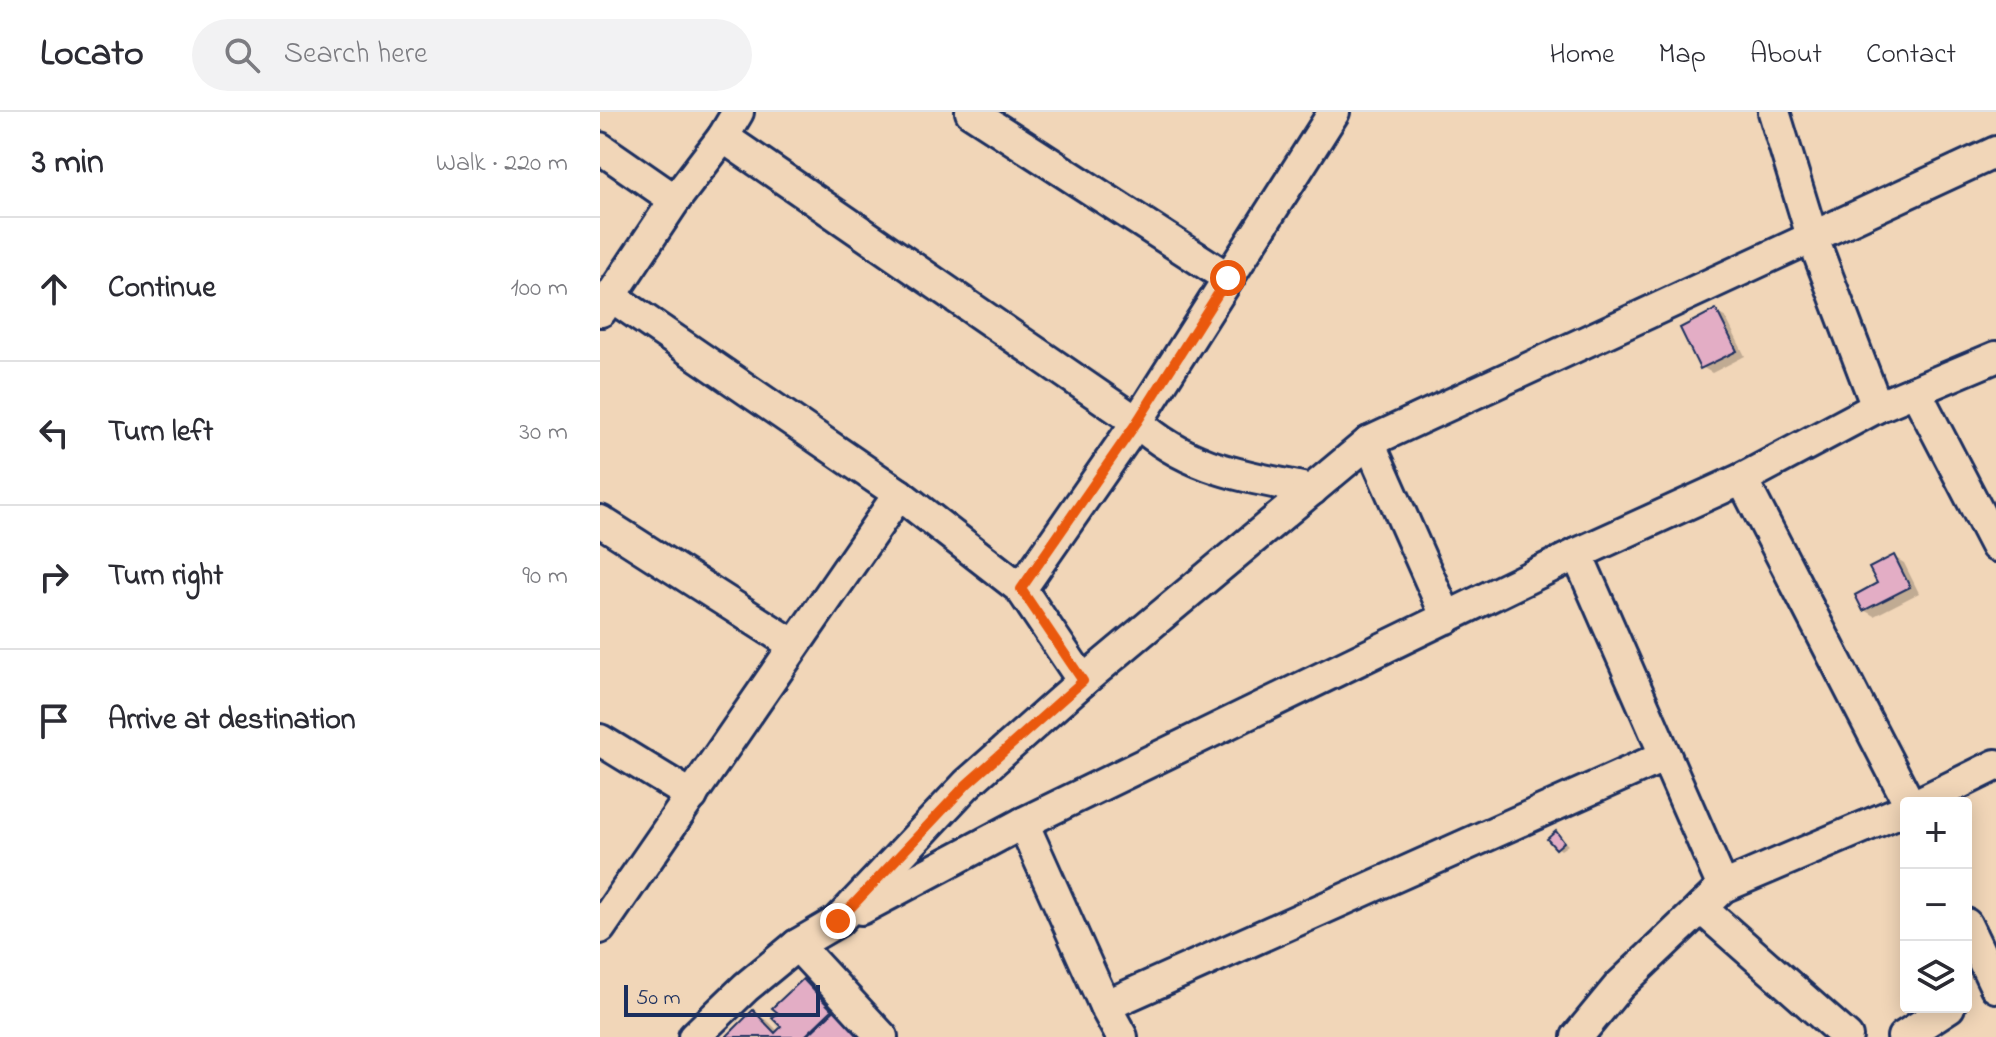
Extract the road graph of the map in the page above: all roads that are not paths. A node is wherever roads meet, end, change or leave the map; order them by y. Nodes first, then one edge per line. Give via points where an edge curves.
1 (971, 112) edge
2 (1774, 112) edge
3 (1331, 113) edge
4 (731, 124) edge
5 (600, 148) edge
6 (1996, 152) edge
7 (675, 200) junction
8 (1812, 236) junction
9 (1228, 278) junction
10 (606, 305) edge
11 (1996, 357) edge
12 (1916, 392) junction
13 (1877, 407) junction
14 (1137, 422) junction
15 (1369, 442) junction
16 (1742, 479) junction
17 (1312, 490) junction
18 (899, 494) junction
19 (600, 521) edge
20 (1996, 546) edge
21 (1577, 554) junction
22 (1021, 589) junction
23 (1447, 618) junction
24 (794, 645) junction
25 (1083, 681) junction
26 (600, 740) edge
27 (1665, 756) junction
28 (1996, 765) edge
29 (692, 796) junction
30 (1906, 797) edge
31 (1931, 797) edge
32 (1900, 812) edge
33 (1023, 823) junction
34 (1712, 898) junction
35 (838, 921) junction
36 (600, 928) edge
37 (1972, 937) edge
38 (797, 945) junction
39 (1994, 983) edge
40 (1972, 993) edge
41 (1105, 1006) junction
42 (1940, 1013) edge
43 (694, 1037) edge
44 (882, 1037) edge
45 (1122, 1037) edge
46 (1577, 1037) edge
47 (1847, 1037) edge
48 (1903, 1037) edge

1 - 9 street
2 - 8 street
3 - 9 street
4 - 7 street
4 - 14 street
5 - 7 street
6 - 8 street
7 - 10 street
8 - 13 street
8 - 15 street
9 - 14 street
10 - 18 street
11 - 12 street
12 - 13 street
12 - 20 street
13 - 16 street
14 - 17 street via 1174,450 1217,470
14 - 22 street
15 - 17 street
15 - 23 street
16 - 21 street
16 - 30 street
17 - 25 street
18 - 22 street
18 - 24 street
19 - 24 street
21 - 23 street
21 - 27 street
22 - 25 street
23 - 33 street
24 - 29 street
25 - 35 street via 967,784
26 - 29 street
27 - 34 street
27 - 41 street
28 - 31 street
29 - 36 street
32 - 34 street
33 - 35 street
33 - 41 street
34 - 46 street via 1619,986
34 - 47 street
35 - 38 street
37 - 39 street
38 - 43 street
38 - 44 street
39 - 40 street
41 - 45 street
42 - 48 street

